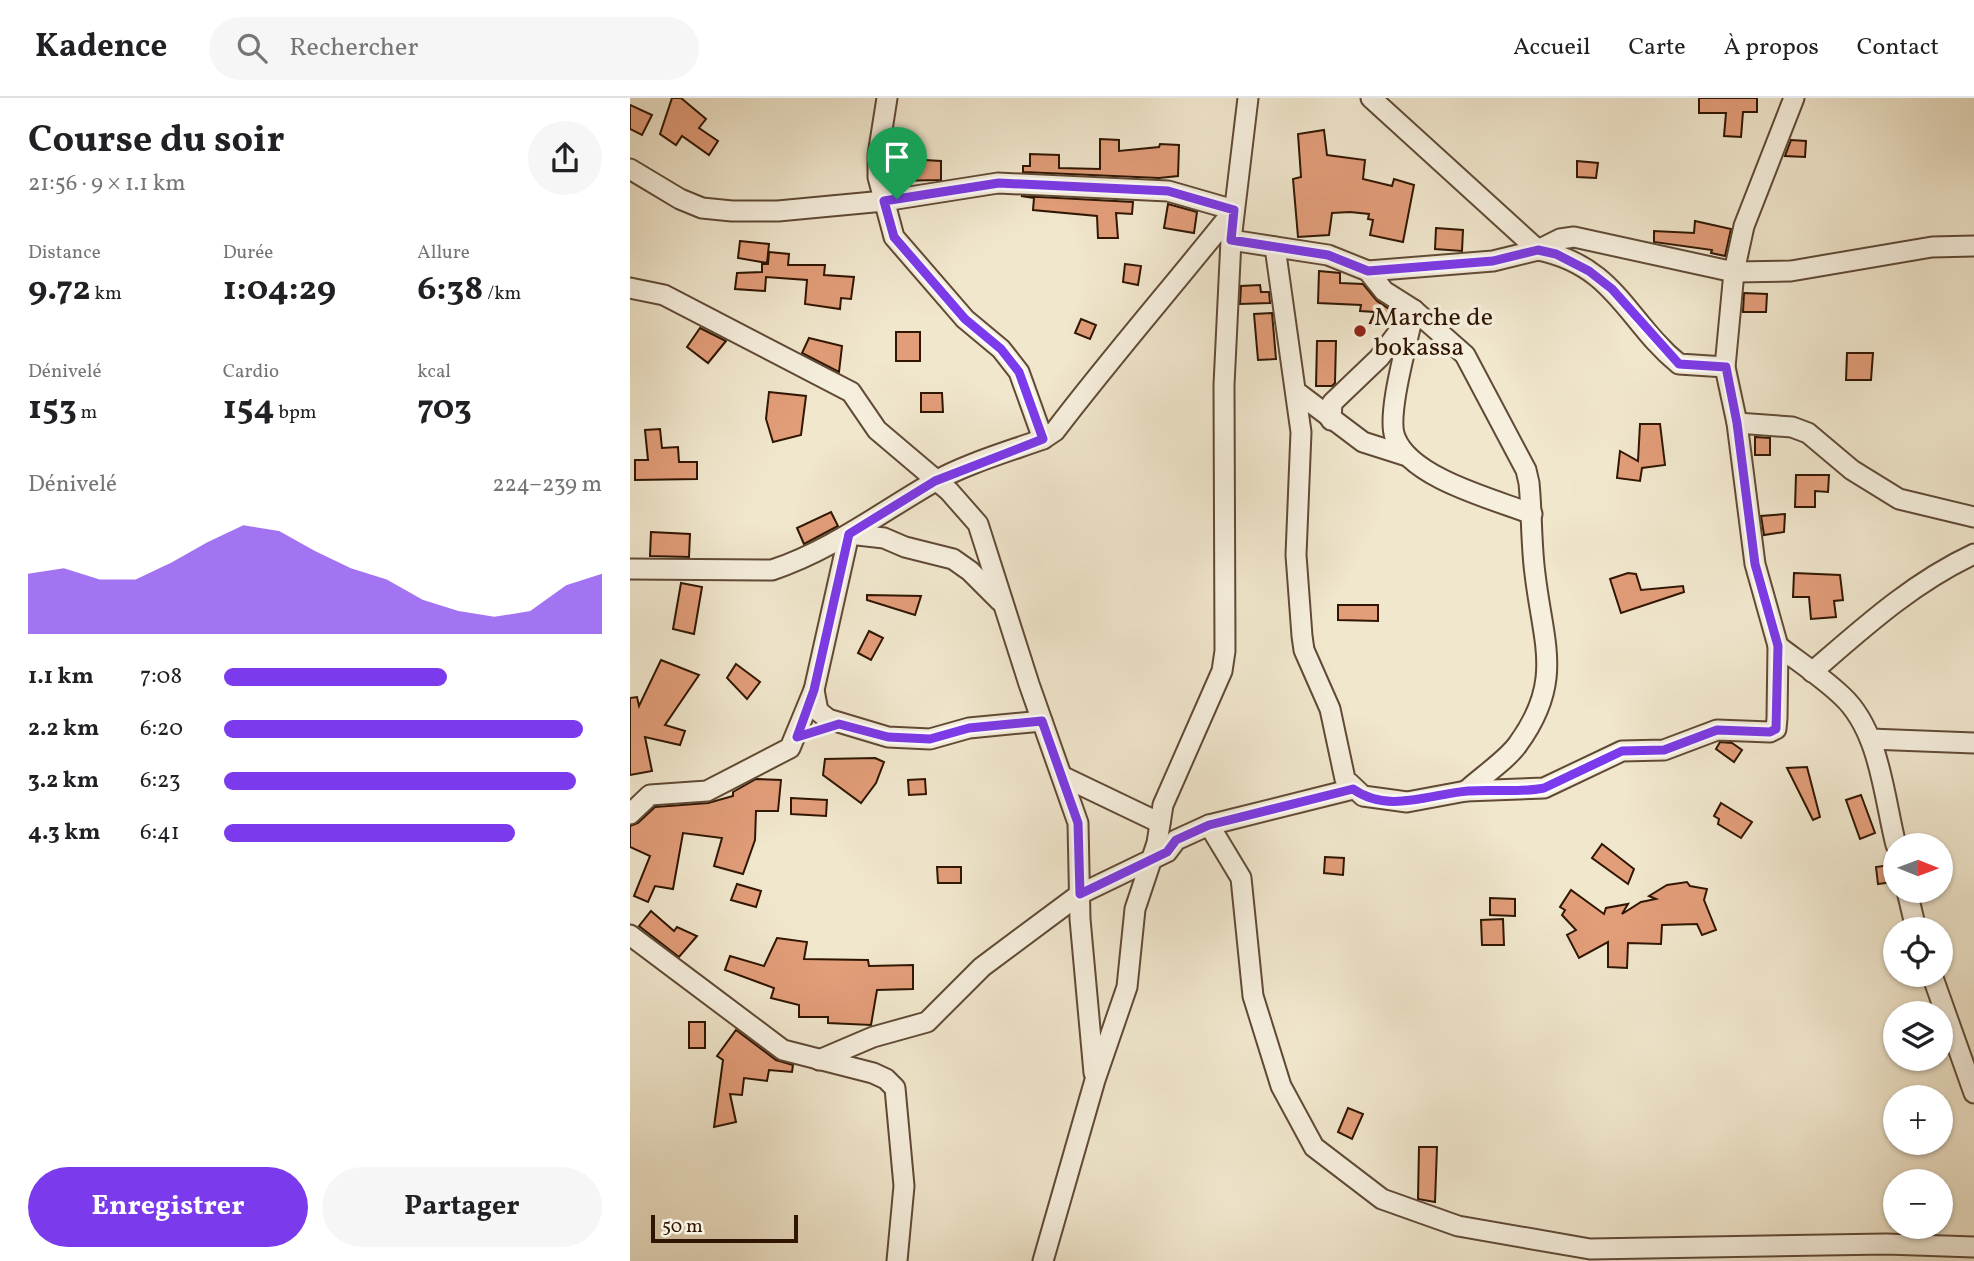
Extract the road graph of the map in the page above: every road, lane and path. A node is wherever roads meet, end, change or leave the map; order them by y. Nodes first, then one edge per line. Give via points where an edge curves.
1 (887, 98) edge
2 (1248, 98) edge
3 (1371, 98) edge
4 (1794, 98) edge
5 (630, 169) edge
6 (884, 201) junction
7 (1234, 210) junction
8 (1231, 240) junction
9 (1974, 246) edge
10 (1275, 247) junction
11 (1538, 250) junction
12 (1368, 271) junction
13 (1734, 272) junction
14 (630, 288) edge
15 (1415, 310) junction
16 (1726, 367) junction
17 (1298, 393) junction
18 (1331, 420) junction
19 (1737, 423) junction
20 (1043, 439) junction
21 (1407, 456) junction
22 (935, 481) junction
23 (1532, 514) junction
24 (1974, 517) edge
25 (849, 534) junction
26 (1974, 554) edge
27 (630, 569) edge
28 (1002, 603) junction
29 (1778, 646) junction
30 (1812, 672) junction
31 (814, 690) junction
32 (1042, 721) junction
33 (839, 724) junction
34 (797, 737) junction
35 (1870, 739) junction
36 (1974, 743) edge
37 (1064, 777) junction
38 (1353, 789) junction
39 (1466, 791) junction
40 (630, 814) edge
41 (1160, 824) junction
42 (1209, 825) junction
43 (1893, 833) edge
44 (1152, 857) junction
45 (1080, 894) junction
46 (634, 944) edge
47 (1936, 987) edge
48 (819, 1060) junction
49 (1095, 1080) junction
50 (1974, 1093) edge
51 (1974, 1247) edge
52 (897, 1261) edge
53 (1043, 1261) edge

1 - 6 street via 878,155
2 - 7 street
3 - 11 street
4 - 13 street via 1747,213
5 - 6 street via 702,208 778,211
6 - 7 street via 1025,183 1168,191
6 - 20 street via 894,237 965,319 1001,349 1019,372
7 - 8 street
7 - 20 street via 1055,431
8 - 10 street
8 - 41 street via 1224,385 1225,651 1219,680 1163,805
9 - 13 street via 1932,247 1791,271
10 - 12 street via 1328,255
10 - 17 street
11 - 12 street via 1493,261
11 - 13 street via 1574,237
11 - 16 street via 1589,271 1612,289 1679,364
12 - 15 street via 1384,291
13 - 16 street
14 - 22 street via 664,295 851,392 877,430
15 - 18 street via 1379,358 1332,403
15 - 21 street via 1394,410 1394,436
15 - 23 street via 1465,355 1526,470
16 - 19 street
17 - 18 street
17 - 38 street via 1296,555 1302,636 1330,709 1345,779
18 - 21 street via 1363,442
19 - 24 street via 1792,427 1808,433 1852,470 1899,499
19 - 29 street via 1755,564
20 - 22 street
21 - 23 street via 1427,472
22 - 25 street
22 - 28 street via 978,524
23 - 39 street via 1534,572 1549,668 1543,702 1511,753
25 - 27 street via 772,570
25 - 28 street via 884,538 953,559
25 - 31 street
26 - 30 street via 1901,597
28 - 32 street
29 - 30 street
29 - 39 street via 1776,729 1770,732 1717,730 1664,750 1622,751 1544,788
30 - 35 street via 1843,697
31 - 33 street via 818,711
31 - 34 street
32 - 33 street via 969,728 930,739 888,737
32 - 37 street
33 - 34 street
34 - 40 street via 790,748 707,791 650,795
35 - 36 street
35 - 43 street
37 - 41 street
37 - 45 street via 1078,823
38 - 39 street via 1363,796 1407,802
38 - 42 street
41 - 44 street
42 - 44 street
42 - 51 street via 1241,878 1253,996 1281,1086 1314,1147 1382,1199 1458,1226 1590,1249
44 - 45 street
44 - 49 street via 1135,909 1127,988
45 - 48 street via 982,967 927,1022 873,1037
45 - 49 street
46 - 48 street via 783,1049
47 - 50 street
48 - 52 street via 873,1073 895,1088 904,1186
49 - 53 street

